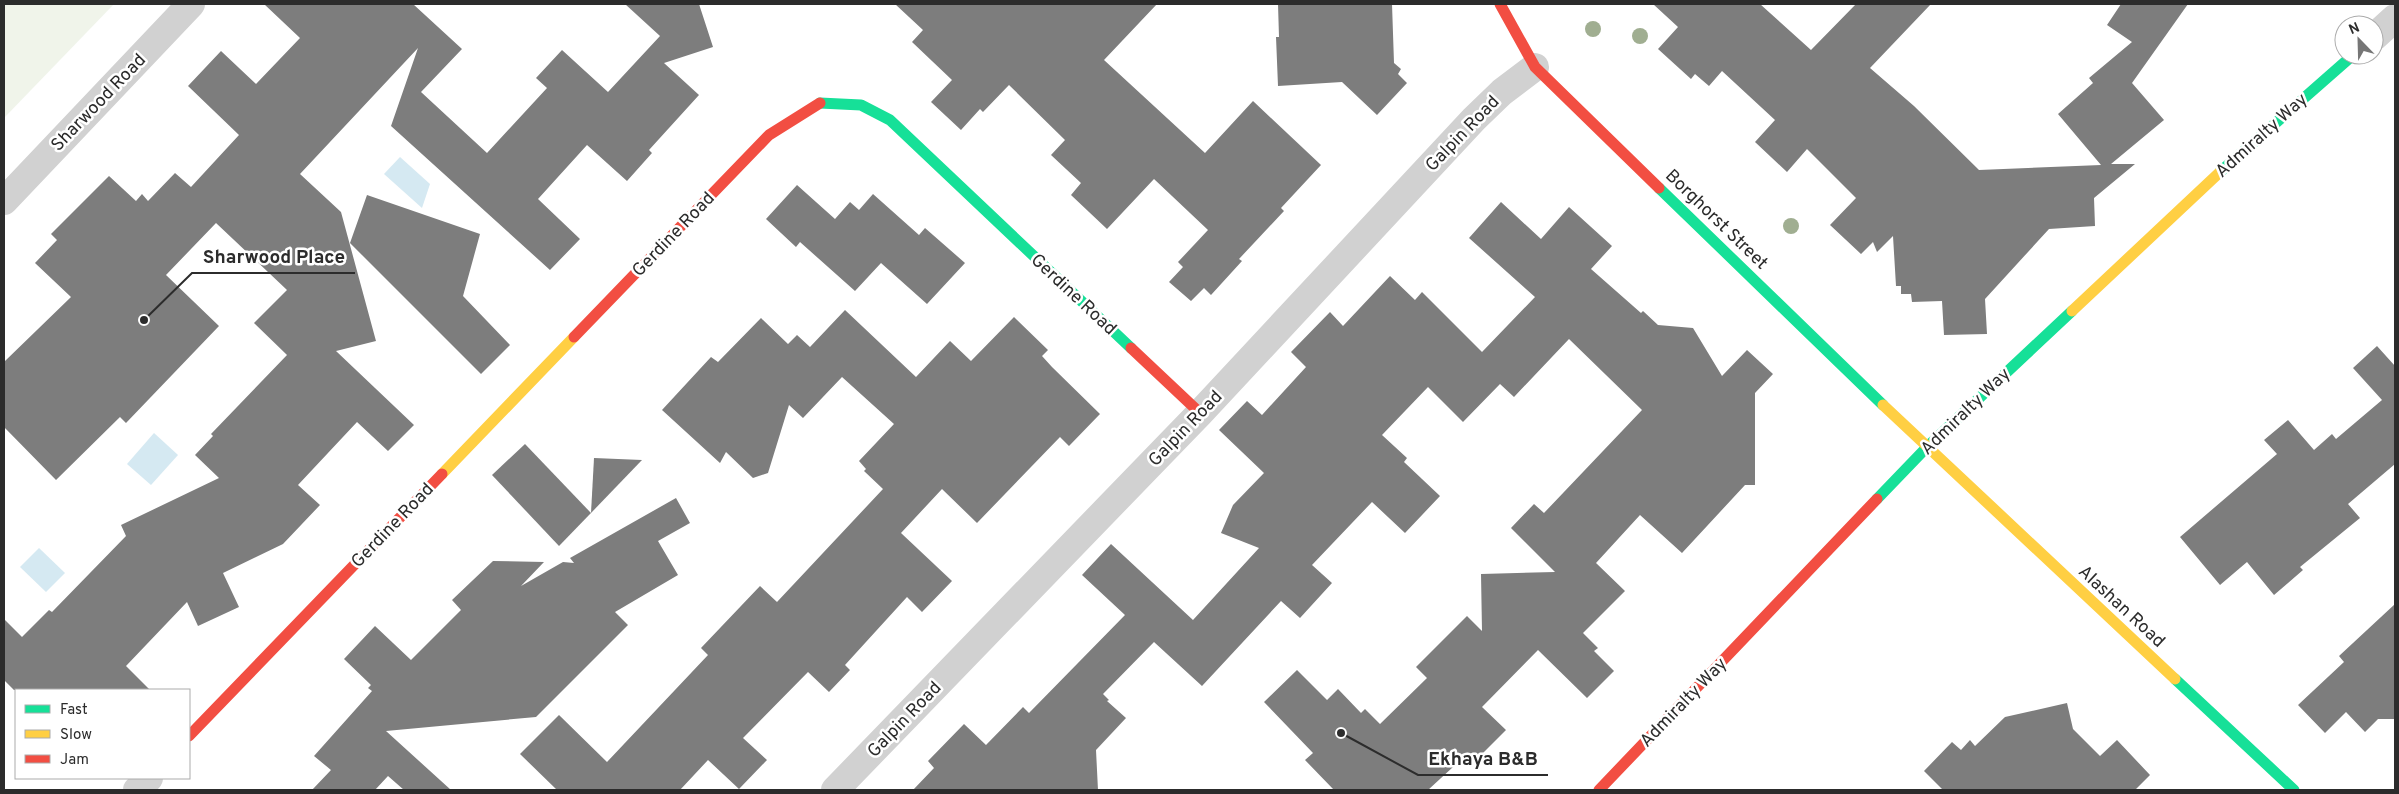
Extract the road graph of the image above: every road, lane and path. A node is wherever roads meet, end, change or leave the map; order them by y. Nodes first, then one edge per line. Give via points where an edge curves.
1 (192, 4) edge
2 (1500, 4) edge
3 (2395, 18) edge
4 (2384, 28) edge
5 (2341, 65) edge
6 (1535, 67) junction
7 (4, 200) edge
8 (1200, 412) junction
9 (1928, 446) junction
10 (190, 735) edge
11 (148, 779) edge
12 (137, 790) edge
13 (835, 790) edge
14 (1599, 790) edge
15 (2294, 790) edge

1 - 7 street, Sharwood Road
2 - 6 street, Borghorst Street
3 - 4 street
5 - 9 street, Admiralty Way via 2250,144
6 - 8 street, Galpin Road via 1474,119
6 - 9 street, Borghorst Street
8 - 10 street, Gerdine Road via 890,120 860,105 818,104 769,135
8 - 13 street, Galpin Road
9 - 14 street, Admiralty Way
9 - 15 street, Alashan Road
11 - 12 street

